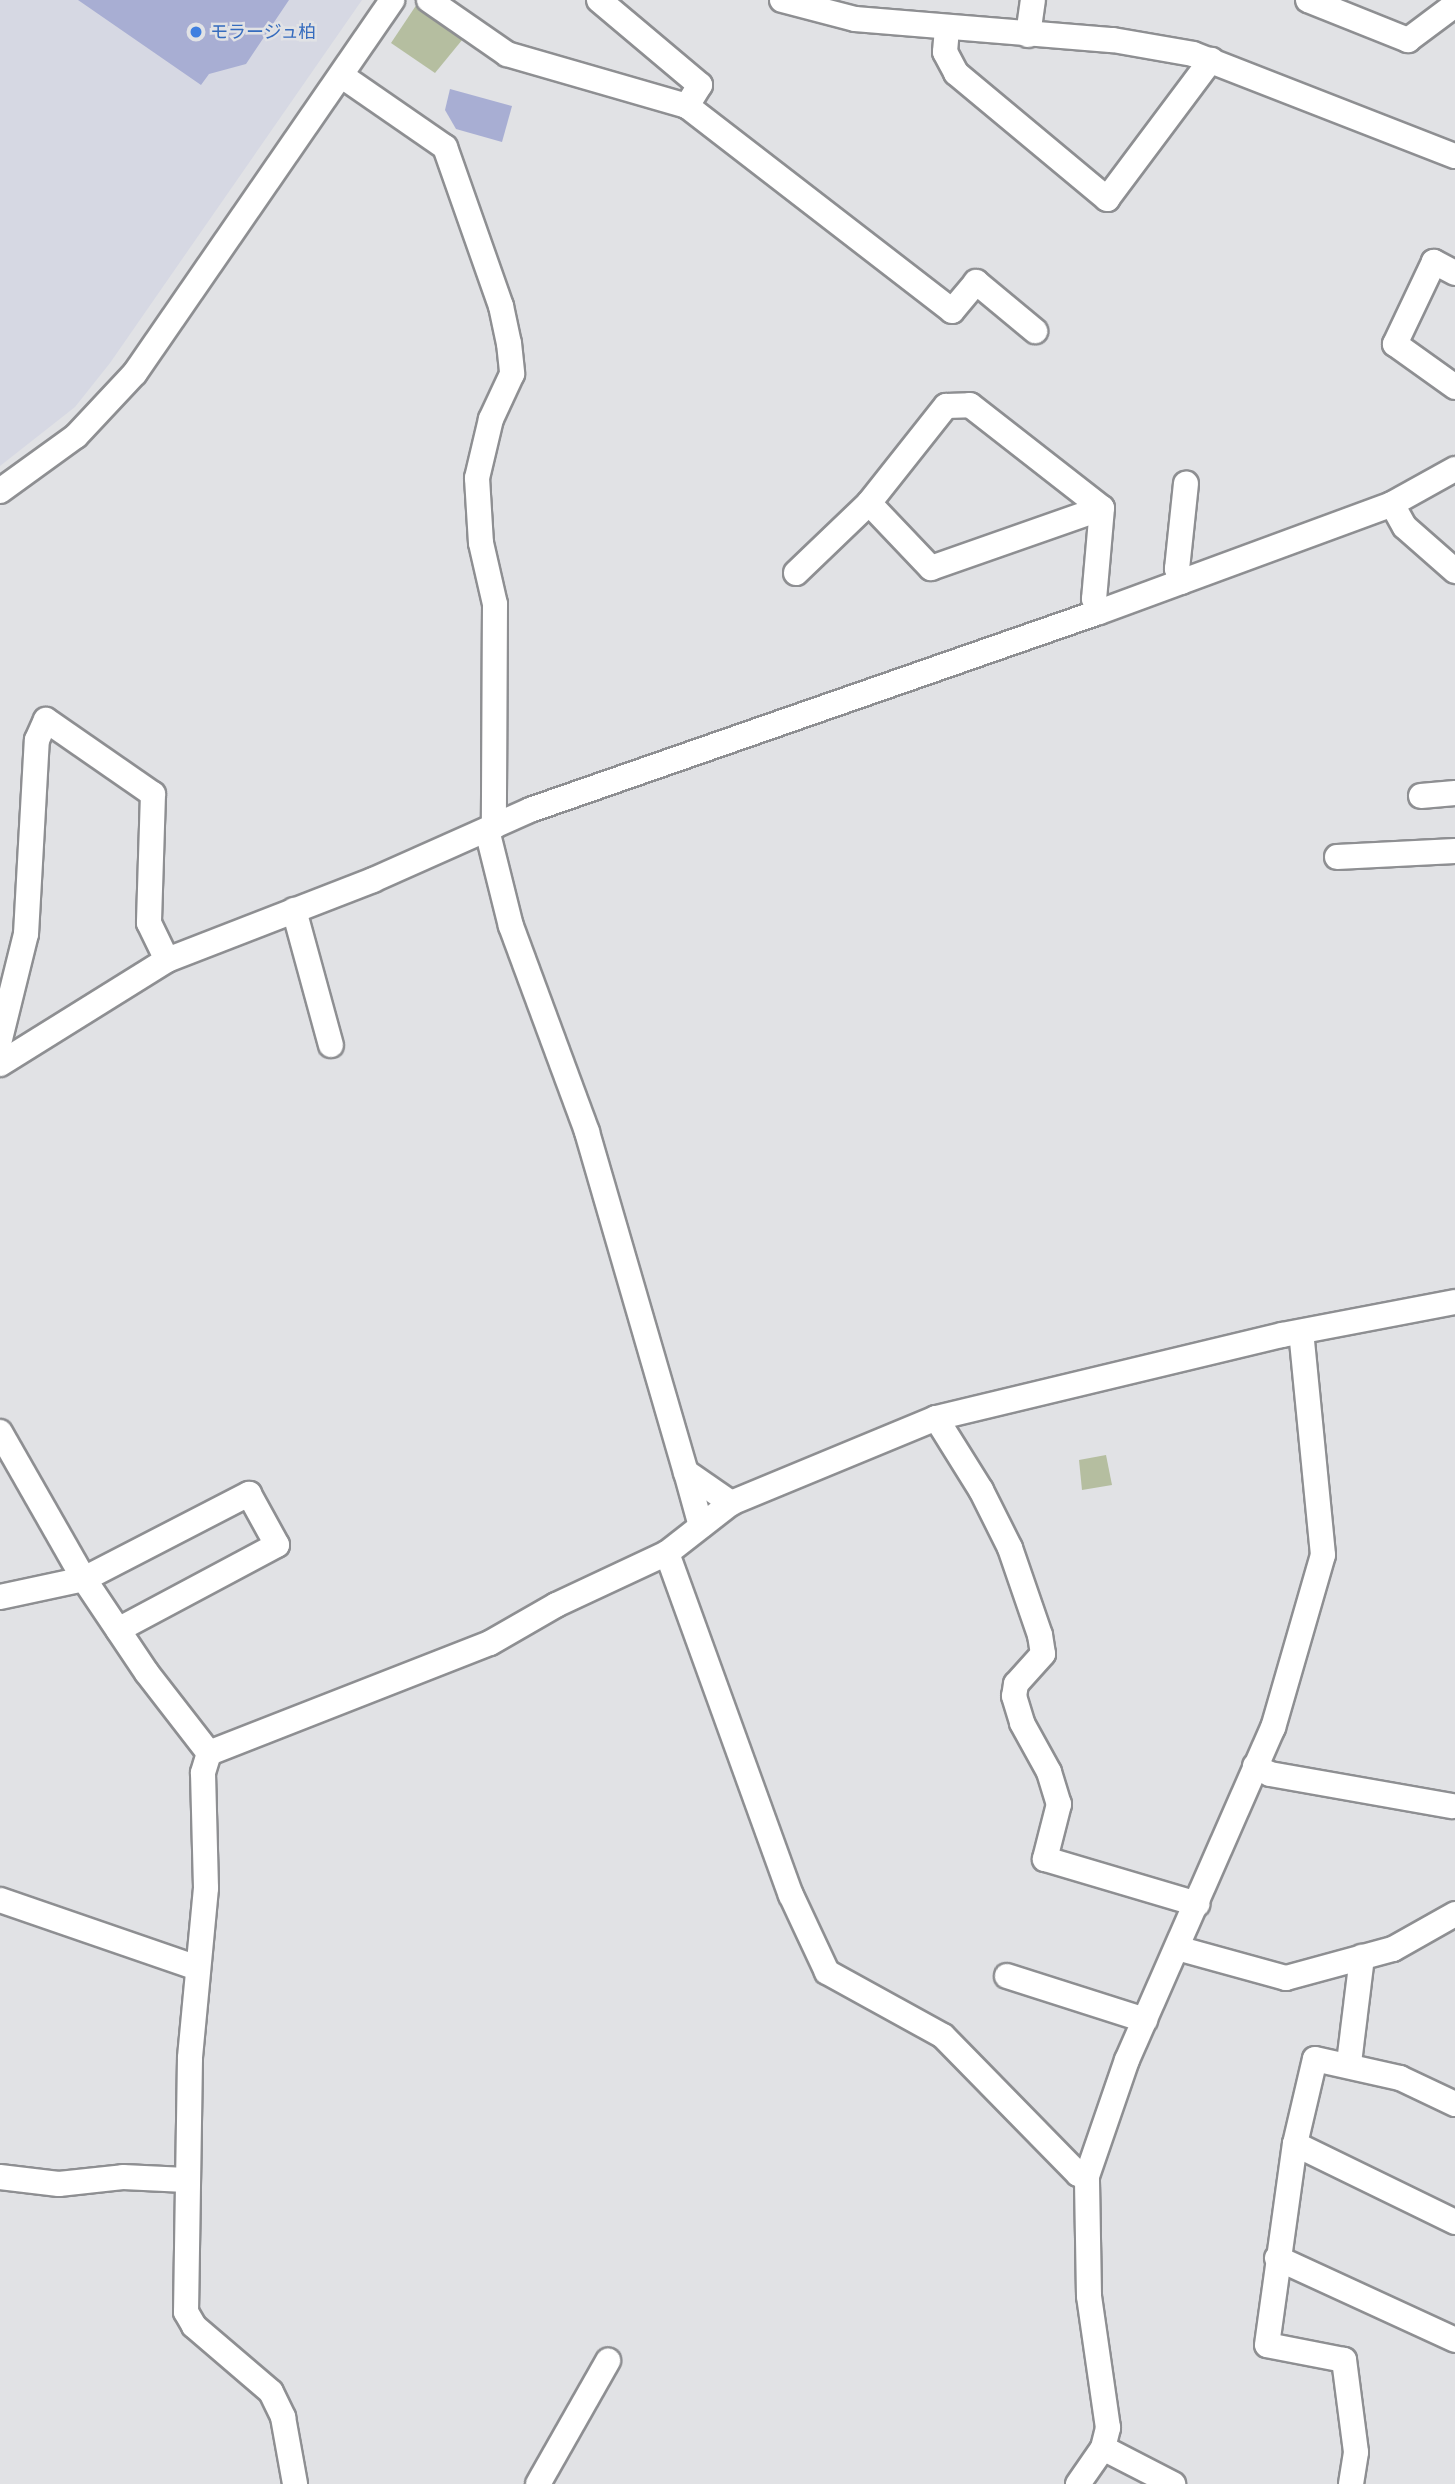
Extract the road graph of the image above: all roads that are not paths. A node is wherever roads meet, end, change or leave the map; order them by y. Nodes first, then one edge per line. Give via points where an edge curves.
1 (392, 0) edge
2 (429, 0) edge
3 (599, 0) edge
4 (782, 0) edge
5 (1033, 0) edge
6 (1308, 0) edge
7 (1455, 5) edge
8 (462, 9) edge
9 (947, 29) junction
10 (1028, 35) junction
11 (1211, 60) junction
12 (342, 76) junction
13 (687, 106) junction
14 (1455, 156) edge
15 (1455, 273) edge
16 (1035, 331) dead end
17 (1455, 387) edge
18 (1455, 469) edge
19 (1185, 483) dead end
20 (0, 491) edge
21 (869, 503) junction
22 (1392, 504) junction
23 (1102, 508) junction
24 (1455, 571) edge
25 (796, 573) dead end
26 (1181, 582) junction
27 (1099, 612) junction
28 (1455, 793) edge
29 (1420, 796) dead end
30 (491, 828) junction
31 (1455, 851) edge
32 (1337, 857) dead end
33 (294, 910) junction
34 (167, 960) junction
35 (331, 1045) dead end
36 (0, 1057) edge
37 (1455, 1303) edge
38 (1301, 1332) junction
39 (936, 1418) junction
40 (0, 1432) edge
41 (8, 1464) edge
42 (686, 1472) junction
43 (731, 1503) junction
44 (701, 1525) junction
45 (667, 1553) junction
46 (84, 1579) junction
47 (0, 1597) edge
48 (118, 1630) junction
49 (209, 1753) junction
50 (1255, 1766) junction
51 (1452, 1806) dead end
52 (0, 1899) edge
53 (1197, 1904) junction
54 (1455, 1914) edge
55 (1177, 1948) junction
56 (1362, 1957) junction
57 (197, 1968) junction
58 (1007, 1976) dead end
59 (1145, 2020) junction
60 (1349, 2063) junction
61 (1455, 2104) edge
62 (1295, 2144) junction
63 (1087, 2176) junction
64 (0, 2177) edge
65 (186, 2180) junction
66 (1455, 2222) edge
67 (1278, 2258) junction
68 (1455, 2340) edge
69 (608, 2361) dead end
70 (1103, 2448) junction
71 (295, 2484) edge
72 (538, 2484) edge
73 (1078, 2484) edge
74 (1174, 2484) edge
75 (1351, 2484) edge

1 - 12 street
2 - 8 street
3 - 13 street via 700,85
4 - 9 street via 855,19
5 - 10 street
6 - 7 street via 1408,40
8 - 13 street via 507,54
9 - 10 street
9 - 11 street via 946,52 956,73 1107,199
10 - 11 street via 1113,40
11 - 14 street
12 - 20 street via 135,373 76,436
12 - 30 street via 445,147 501,306 509,343 512,374 491,419 477,478 481,543 495,604
13 - 16 street via 952,311 976,282
15 - 17 street via 1434,262 1395,344
18 - 22 street
19 - 26 street via 1177,569
21 - 23 street via 931,568
21 - 23 street via 946,406 970,405
21 - 25 street
22 - 24 street via 1405,527
22 - 26 street
23 - 27 street via 1094,599
26 - 27 street
27 - 30 street via 555,801
28 - 29 street
30 - 33 street
30 - 42 street via 511,926 591,1145
31 - 32 street
33 - 34 street
33 - 35 street
34 - 36 street
34 - 36 street via 149,923 153,794 46,720 37,740 26,934
37 - 38 street
38 - 39 street
38 - 50 street via 1323,1555 1273,1728
39 - 43 street
39 - 53 street via 1010,1548 1040,1635 1043,1654 1016,1684 1014,1696 1059,1804 1045,1859
40 - 41 street
41 - 46 street
42 - 43 street
42 - 44 street
43 - 44 street
44 - 45 street
45 - 49 street via 556,1605 490,1643
45 - 63 street via 791,1895 827,1972 943,2036 1078,2174
46 - 47 street
46 - 48 street
46 - 48 street via 249,1494 277,1545
48 - 49 street
49 - 57 street via 203,1773 206,1888
50 - 51 street via 1270,1774
50 - 53 street
52 - 57 street
53 - 55 street
54 - 56 street via 1393,1949
55 - 56 street via 1286,1978
55 - 59 street
56 - 60 street
57 - 65 street
58 - 59 street
59 - 63 street
60 - 61 street via 1400,2078
60 - 62 street via 1315,2059
62 - 66 street
62 - 67 street
63 - 70 street via 1089,2296 1108,2428
64 - 65 street via 59,2184 123,2176
65 - 71 street via 186,2312 194,2326 271,2392 283,2417
67 - 68 street
67 - 75 street via 1267,2345 1345,2360 1356,2452
69 - 72 street
70 - 73 street
70 - 74 street

